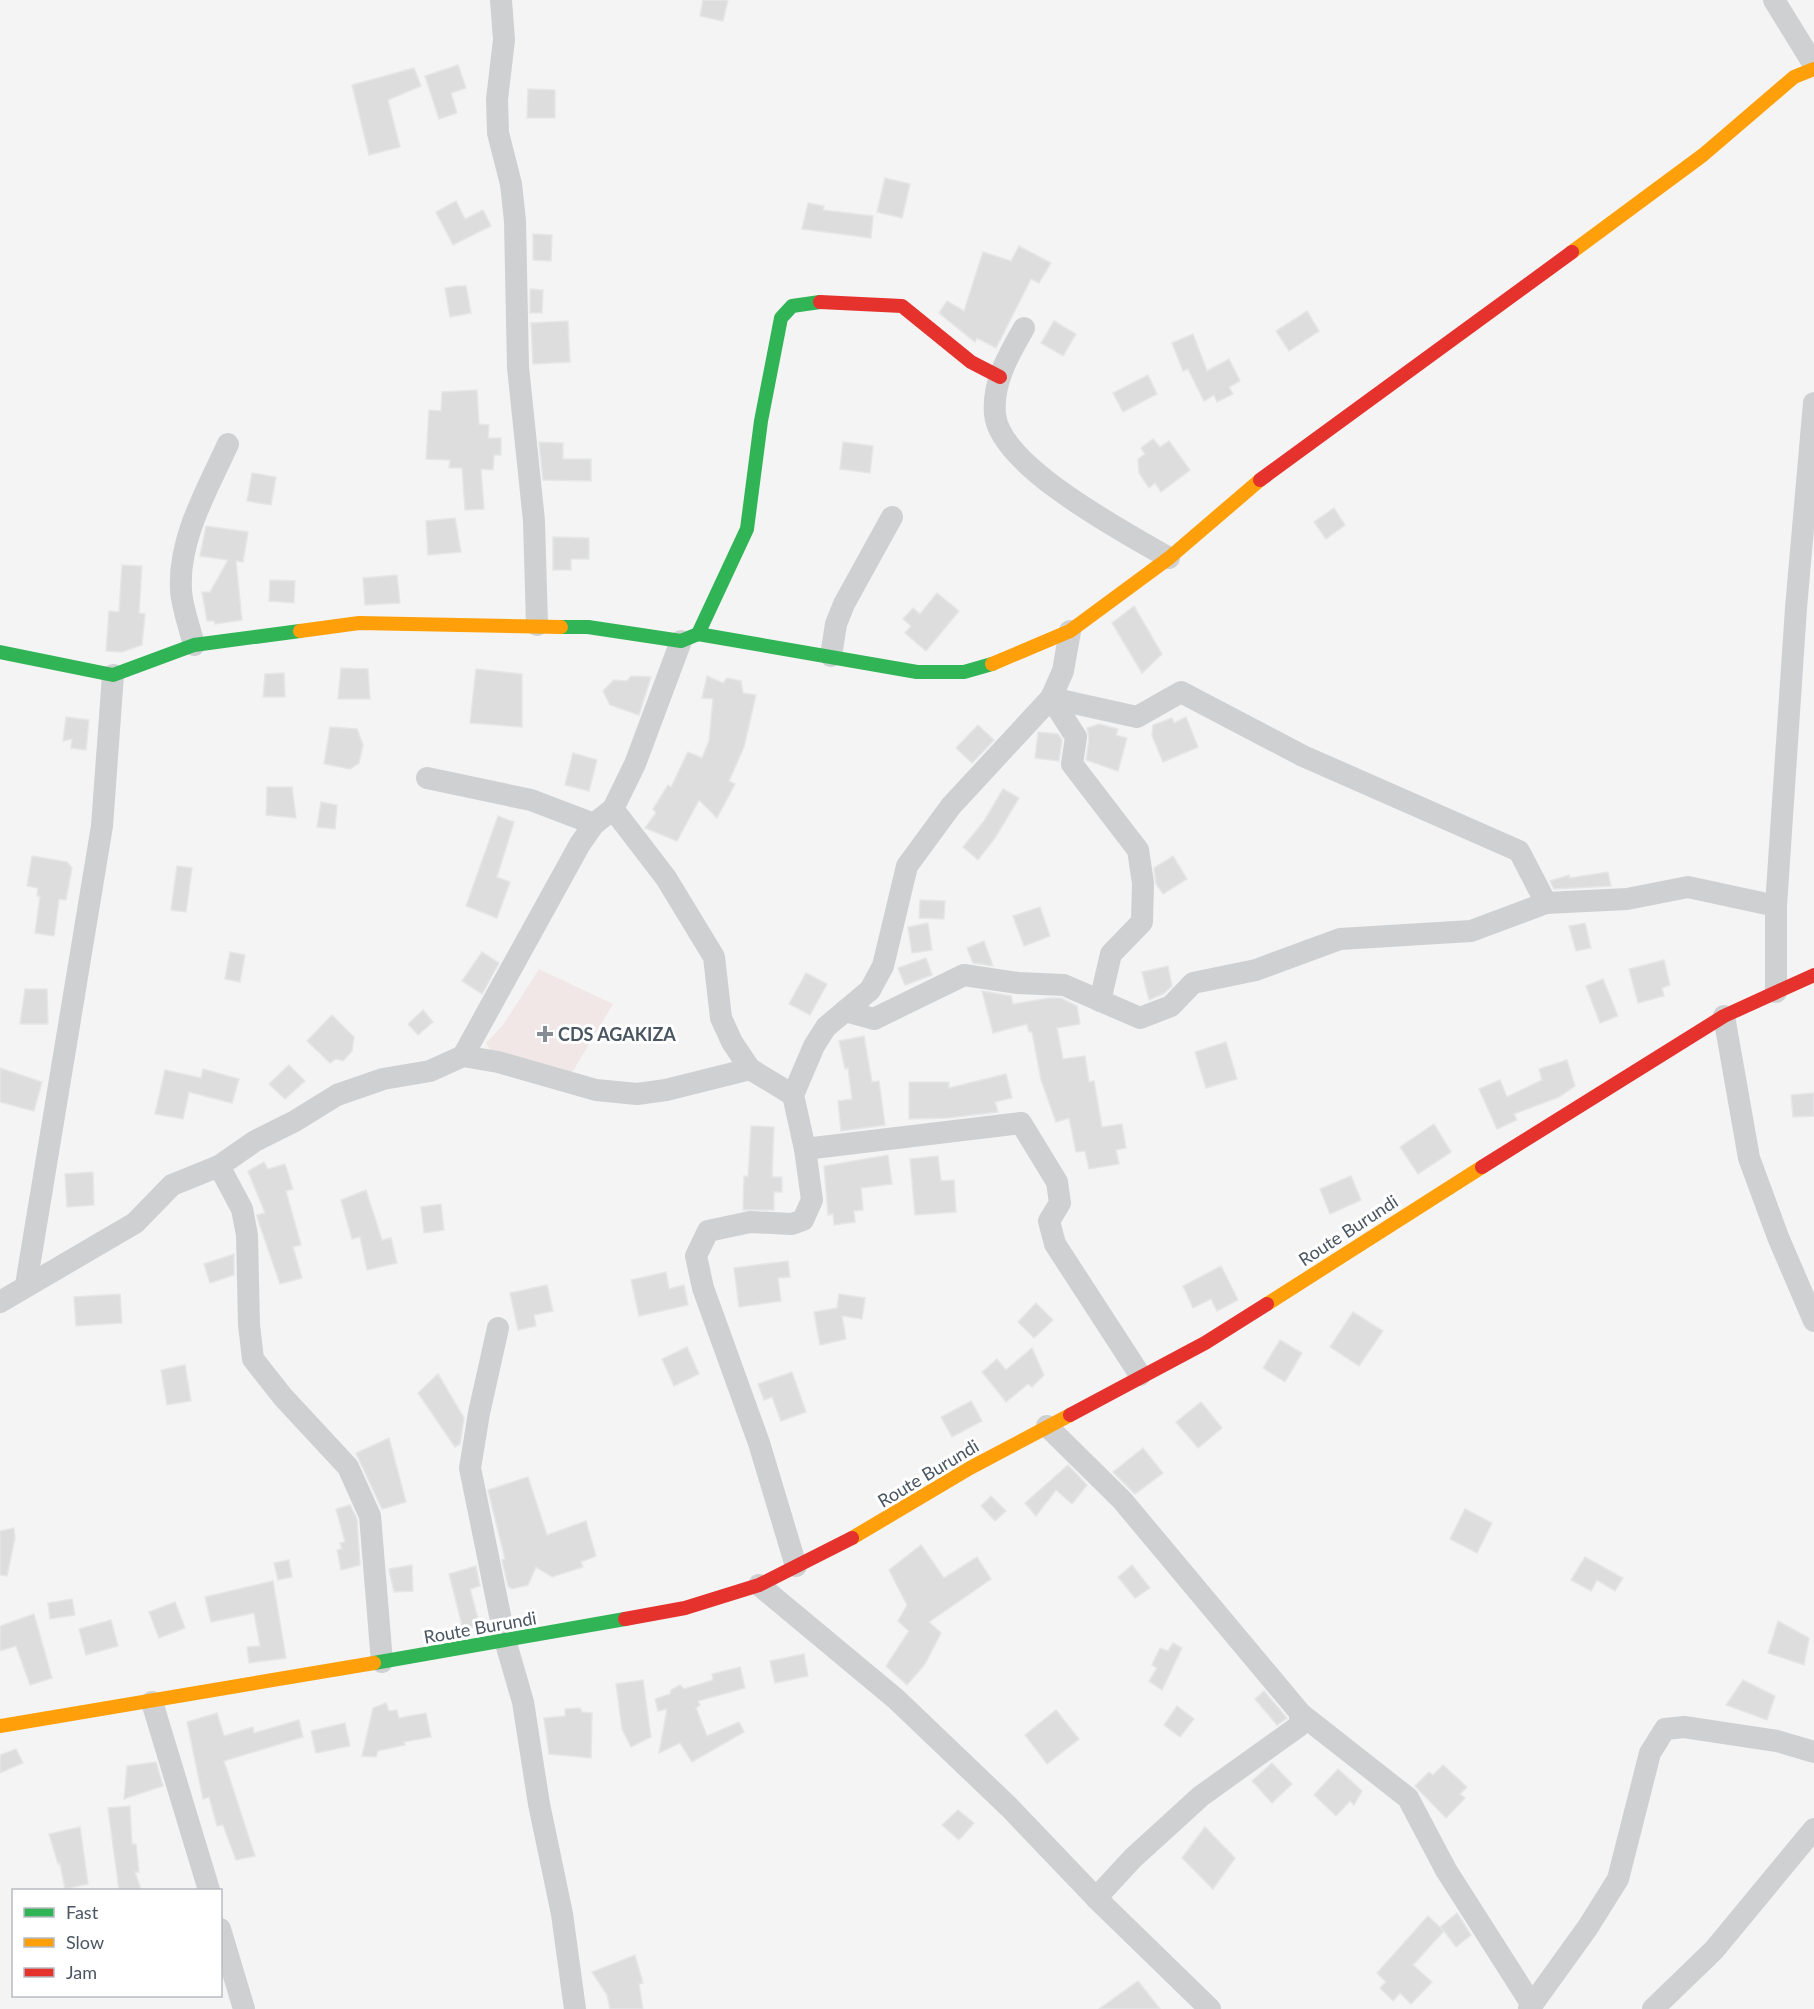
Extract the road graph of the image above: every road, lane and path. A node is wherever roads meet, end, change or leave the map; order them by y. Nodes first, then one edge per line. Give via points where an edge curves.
1 (501, 0) edge
2 (1774, 0) edge
3 (1814, 67) edge
4 (1024, 328) dead end
5 (1000, 377) junction
6 (1814, 404) edge
7 (228, 444) dead end
8 (892, 517) dead end
9 (1169, 558) junction
10 (537, 625) junction
11 (1070, 631) junction
12 (689, 638) junction
13 (194, 645) junction
14 (0, 652) edge
15 (831, 656) junction
16 (113, 675) junction
17 (1051, 698) junction
18 (428, 778) dead end
19 (613, 809) junction
20 (594, 824) junction
21 (1546, 903) junction
22 (1776, 906) junction
23 (1814, 975) edge
24 (1776, 992) junction
25 (1100, 1001) junction
26 (845, 1011) junction
27 (1724, 1016) junction
28 (463, 1056) junction
29 (750, 1069) junction
30 (793, 1095) junction
31 (805, 1149) junction
32 (219, 1166) junction
33 (26, 1286) junction
34 (0, 1302) edge
35 (1814, 1321) edge
36 (498, 1328) dead end
37 (1140, 1375) junction
38 (1047, 1425) junction
39 (796, 1566) junction
40 (759, 1585) junction
41 (505, 1640) junction
42 (382, 1662) junction
43 (152, 1702) junction
44 (1301, 1714) junction
45 (0, 1726) edge
46 (1814, 1752) edge
47 (1814, 1829) edge
48 (209, 1889) edge
49 (1096, 1898) junction
50 (222, 1936) edge
51 (1530, 2007) edge
52 (244, 2009) edge
53 (575, 2009) edge
54 (1210, 2009) edge
55 (1653, 2009) edge

1 - 10 street via 504,40 497,99 498,132 511,184 515,221 518,367 534,521
2 - 3 street
3 - 9 street via 1794,77 1702,155 1424,363 1246,490
4 - 5 street
5 - 9 street via 994,414 999,433 1021,461 1106,522
5 - 12 street via 971,362 902,306 840,301 792,306 781,318 765,398 747,529
6 - 22 street
7 - 13 street via 183,555 181,591
8 - 15 street via 844,604
9 - 11 street
10 - 12 street
10 - 13 street via 359,623
11 - 15 street via 1004,660 963,672 917,672
11 - 17 street via 1064,671
12 - 15 street
12 - 19 street
13 - 16 street
14 - 16 street
16 - 33 street via 102,826
17 - 21 street via 1137,717 1181,692 1303,756 1519,851
17 - 25 street via 1076,737 1072,764 1138,850 1143,883 1142,922 1111,954
17 - 26 street via 951,806 907,866 883,966 870,990
18 - 20 street via 531,800
19 - 20 street
19 - 29 street via 666,878 714,957 721,1018
20 - 28 street
21 - 22 street via 1627,898 1688,887
21 - 25 street via 1471,931 1340,939 1256,969 1193,983 1172,1006 1140,1018
22 - 24 street
23 - 24 street, Route Burundi
24 - 27 street, Route Burundi
25 - 26 street via 1064,985 964,975 874,1020
26 - 30 street via 826,1027 814,1046
27 - 35 street via 1749,1158
27 - 37 street, Route Burundi via 1205,1343
28 - 29 street via 596,1090 637,1094
28 - 32 street via 430,1071 383,1079 337,1095
29 - 30 street
30 - 31 street
31 - 37 street via 1021,1124 1057,1182 1060,1203 1049,1221 1055,1244
31 - 39 street via 812,1200 803,1220 792,1224 750,1222 708,1231 696,1256 703,1288 759,1443
32 - 33 street via 172,1185 135,1222
32 - 42 street via 242,1209 247,1235 253,1359 348,1467 370,1516
33 - 34 street
36 - 41 street via 470,1468
37 - 38 street, Route Burundi
38 - 39 street, Route Burundi via 879,1524
38 - 44 street via 1122,1500
39 - 40 street, Route Burundi
40 - 41 street, Route Burundi via 685,1608
40 - 49 street via 896,1699 1009,1807
41 - 42 street, Route Burundi
41 - 53 street via 523,1702 562,1914
42 - 43 street, Route Burundi
43 - 45 street, Route Burundi
43 - 48 street
44 - 49 street via 1299,1726 1201,1796
44 - 51 street via 1408,1798 1452,1880
46 - 51 street via 1777,1741 1684,1727 1665,1730 1650,1753 1618,1879
47 - 55 street via 1714,1950
49 - 54 street
50 - 52 street

